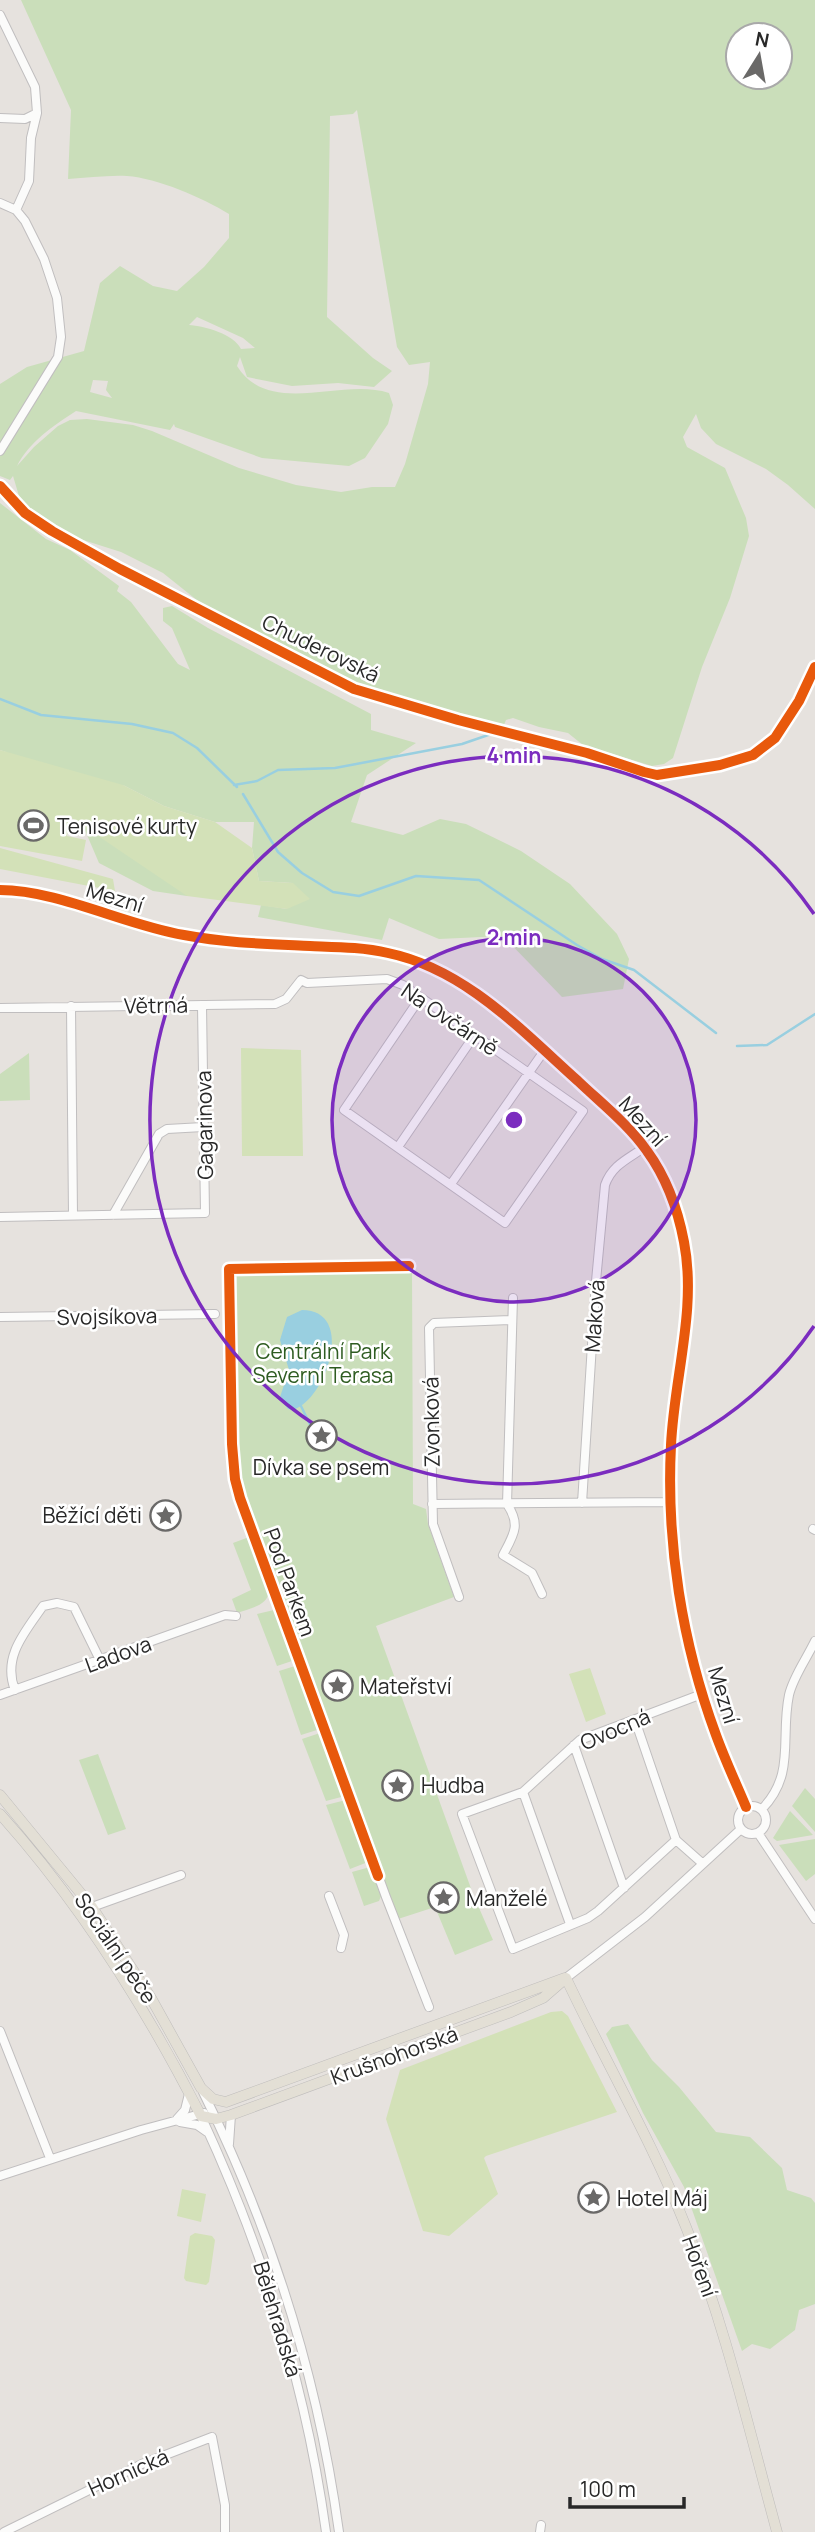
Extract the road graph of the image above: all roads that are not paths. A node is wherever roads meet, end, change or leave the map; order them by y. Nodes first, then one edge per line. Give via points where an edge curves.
1 (0, 15) edge
2 (37, 113) junction
3 (0, 118) edge
4 (0, 203) edge
5 (16, 211) junction
6 (0, 451) edge
7 (0, 486) edge
8 (815, 667) edge
9 (0, 890) edge
10 (302, 980) joint
11 (420, 998) junction
12 (202, 1005) junction
13 (71, 1006) junction
14 (0, 1008) edge
15 (474, 1036) junction
16 (544, 1051) junction
17 (529, 1072) junction
18 (204, 1127) junction
19 (398, 1147) junction
20 (645, 1147) junction
21 (451, 1184) junction
22 (73, 1215) junction
23 (113, 1215) junction
24 (0, 1217) edge
25 (230, 1288) dead end
26 (513, 1298) dead end
27 (215, 1314) dead end
28 (0, 1317) edge
29 (512, 1320) junction
30 (670, 1502) junction
31 (582, 1503) junction
32 (432, 1504) junction
33 (507, 1504) junction
34 (542, 1594) dead end
35 (459, 1597) dead end
36 (236, 1616) dead end
37 (815, 1641) edge
38 (100, 1660) junction
39 (806, 1661) junction
40 (815, 1664) edge
41 (15, 1690) junction
42 (702, 1694) junction
43 (0, 1695) edge
44 (635, 1720) junction
45 (574, 1745) junction
46 (523, 1792) junction
47 (0, 1795) edge
48 (746, 1807) junction
49 (762, 1810) junction
50 (0, 1814) edge
51 (741, 1829) junction
52 (758, 1833) junction
53 (676, 1840) junction
54 (702, 1863) junction
55 (181, 1875) dead end
56 (624, 1888) junction
57 (329, 1896) dead end
58 (92, 1907) junction
59 (815, 1919) edge
60 (570, 1924) junction
61 (341, 1948) dead end
62 (566, 1978) junction
63 (429, 2007) dead end
64 (0, 2031) edge
65 (201, 2088) junction
66 (189, 2093) junction
67 (226, 2102) junction
68 (213, 2113) junction
69 (231, 2115) junction
70 (201, 2116) junction
71 (175, 2121) junction
72 (209, 2134) junction
73 (229, 2147) junction
74 (50, 2158) junction
75 (0, 2176) edge
76 (4, 2532) edge
77 (225, 2532) edge
78 (326, 2532) edge
79 (339, 2532) edge
80 (777, 2532) edge

1 - 2 street via 36,87
2 - 3 street via 25,119
2 - 5 street via 29,181
4 - 5 street
5 - 6 street via 52,279 61,337 58,356
7 - 8 street, Chuderovská via 25,513 52,531 354,689 657,775 753,755 775,737
9 - 16 street, Mezní via 28,892 149,928 226,942 358,948 416,961 474,991
10 - 11 street, Na Ovčárně via 387,979
10 - 12 street, Větrná via 286,999 275,1004
11 - 15 street, Na Ovčárně
11 - 19 street via 344,1110
12 - 13 street, Větrná
12 - 18 street, Gagarinova
13 - 14 street, Větrná
13 - 22 street
15 - 17 street, Na Ovčárně
15 - 19 street
16 - 17 street
16 - 20 street, Mezní
17 - 21 street
17 - 21 street, Na Ovčárně via 583,1111 505,1223
18 - 23 street via 167,1129 159,1134
18 - 23 street, Gagarinova via 205,1213
19 - 21 street
20 - 30 street, Mezní via 677,1213 688,1271 671,1443
20 - 31 street, Maková via 609,1173 605,1185
22 - 23 street
22 - 24 street
25 - 63 street, Pod Parkem via 232,1444 240,1498
26 - 29 street
27 - 28 street, Svojsíkova
29 - 32 street, Zvonková via 444,1321 429,1328
29 - 33 street
30 - 31 street
30 - 42 street, Mezní via 679,1595
31 - 33 street
32 - 33 street
32 - 35 street, Zvonková via 434,1532
33 - 34 street via 515,1515 515,1531 503,1555 534,1575
36 - 38 street, Ladova via 225,1615
37 - 39 street
38 - 41 street, Ladova
38 - 41 street via 74,1607 43,1606 11,1659 10,1679
39 - 40 street
39 - 49 street via 789,1694 784,1773
41 - 43 street, Ladova
42 - 44 street, Ovocná
42 - 48 street, Mezní
44 - 45 street, Ovocná
44 - 53 street
45 - 46 street, Ovocná
45 - 56 street
46 - 60 street
46 - 60 street, Ovocná via 462,1814 513,1950
47 - 58 main road, Sociální péče
48 - 49 street
48 - 51 street via 738,1815
49 - 52 street via 766,1822
50 - 66 main road, Sociální péče via 83,1918
51 - 52 street
51 - 54 street, Krušnohorská
52 - 59 street
53 - 54 street
53 - 56 street
54 - 62 street, Krušnohorská via 629,1930
55 - 58 street
56 - 60 street via 598,1912
57 - 61 street via 344,1935
58 - 65 main road, Sociální péče via 151,1998
62 - 67 main road, Krušnohorská
62 - 69 main road, Krušnohorská via 543,1998 511,2012
62 - 80 main road, Hoření via 687,2229 720,2322
64 - 74 street
65 - 67 main road via 213,2099
65 - 68 street, Sociální péče
66 - 70 main road, Sociální péče
66 - 71 street via 186,2110
67 - 68 street, Krušnohorská
68 - 69 main road, Krušnohorská
68 - 70 main road
68 - 73 street, Bělehradská
69 - 73 street, Bělehradská
70 - 71 street
70 - 72 street, Bělehradská
71 - 72 street via 194,2124
71 - 74 street
72 - 78 street, Bělehradská via 284,2330
73 - 79 street, Bělehradská via 294,2321 318,2416
74 - 75 street
76 - 77 street, Hornická via 142,2464 212,2437 225,2505

